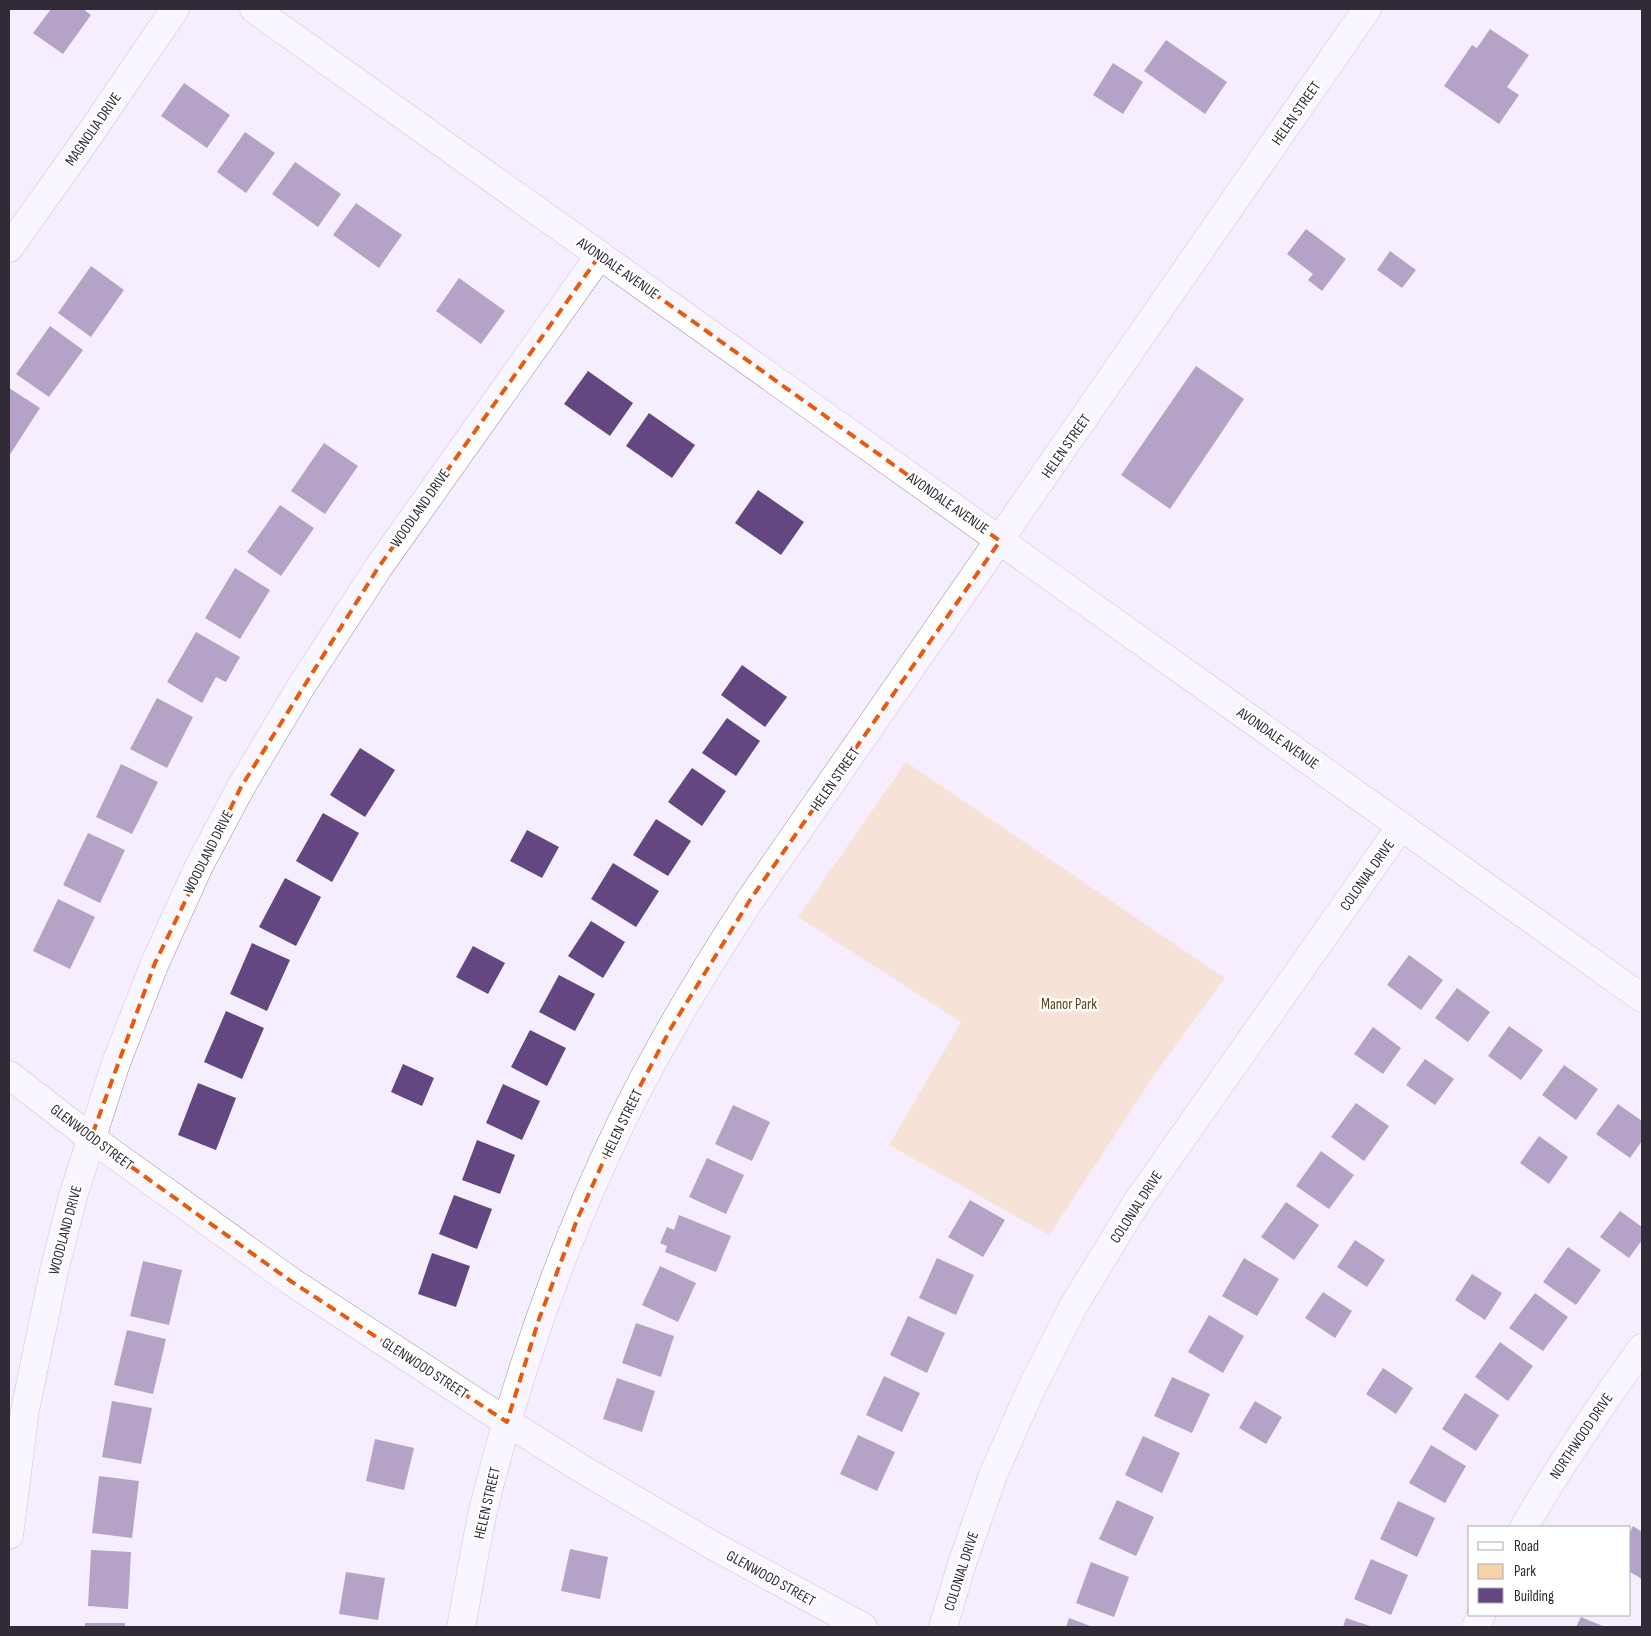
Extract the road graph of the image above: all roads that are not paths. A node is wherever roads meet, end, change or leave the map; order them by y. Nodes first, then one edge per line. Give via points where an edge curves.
1 (175, 9) edge
2 (254, 9) edge
3 (1367, 9) edge
4 (9, 248) edge
5 (600, 255) junction
6 (1000, 541) junction
7 (1401, 826) junction
8 (1642, 998) edge
9 (9, 1075) edge
10 (91, 1138) junction
11 (1642, 1348) edge
12 (507, 1422) junction
13 (1525, 1526) edge
14 (9, 1535) edge
15 (462, 1627) edge
16 (863, 1627) edge
17 (943, 1627) edge

1 - 4 street, MAGNOLIA DRIVE
2 - 5 street, AVONDALE AVENUE
3 - 6 street, HELEN STREET
5 - 6 street, AVONDALE AVENUE
5 - 10 street, WOODLAND DRIVE via 378,568 241,787 199,866 155,963
6 - 7 street, AVONDALE AVENUE
6 - 12 street, HELEN STREET via 750,900 671,1028 621,1122 578,1220 539,1319
7 - 8 street, AVONDALE AVENUE
7 - 17 street, COLONIAL DRIVE via 1136,1205 1074,1305 1031,1389 993,1476
9 - 10 street, GLENWOOD STREET
10 - 12 street, GLENWOOD STREET via 292,1282
10 - 14 street, WOODLAND DRIVE via 54,1271 25,1410
11 - 13 street, NORTHWOOD DRIVE via 1594,1415
12 - 15 street, HELEN STREET via 484,1508
12 - 16 street, GLENWOOD STREET via 712,1545

